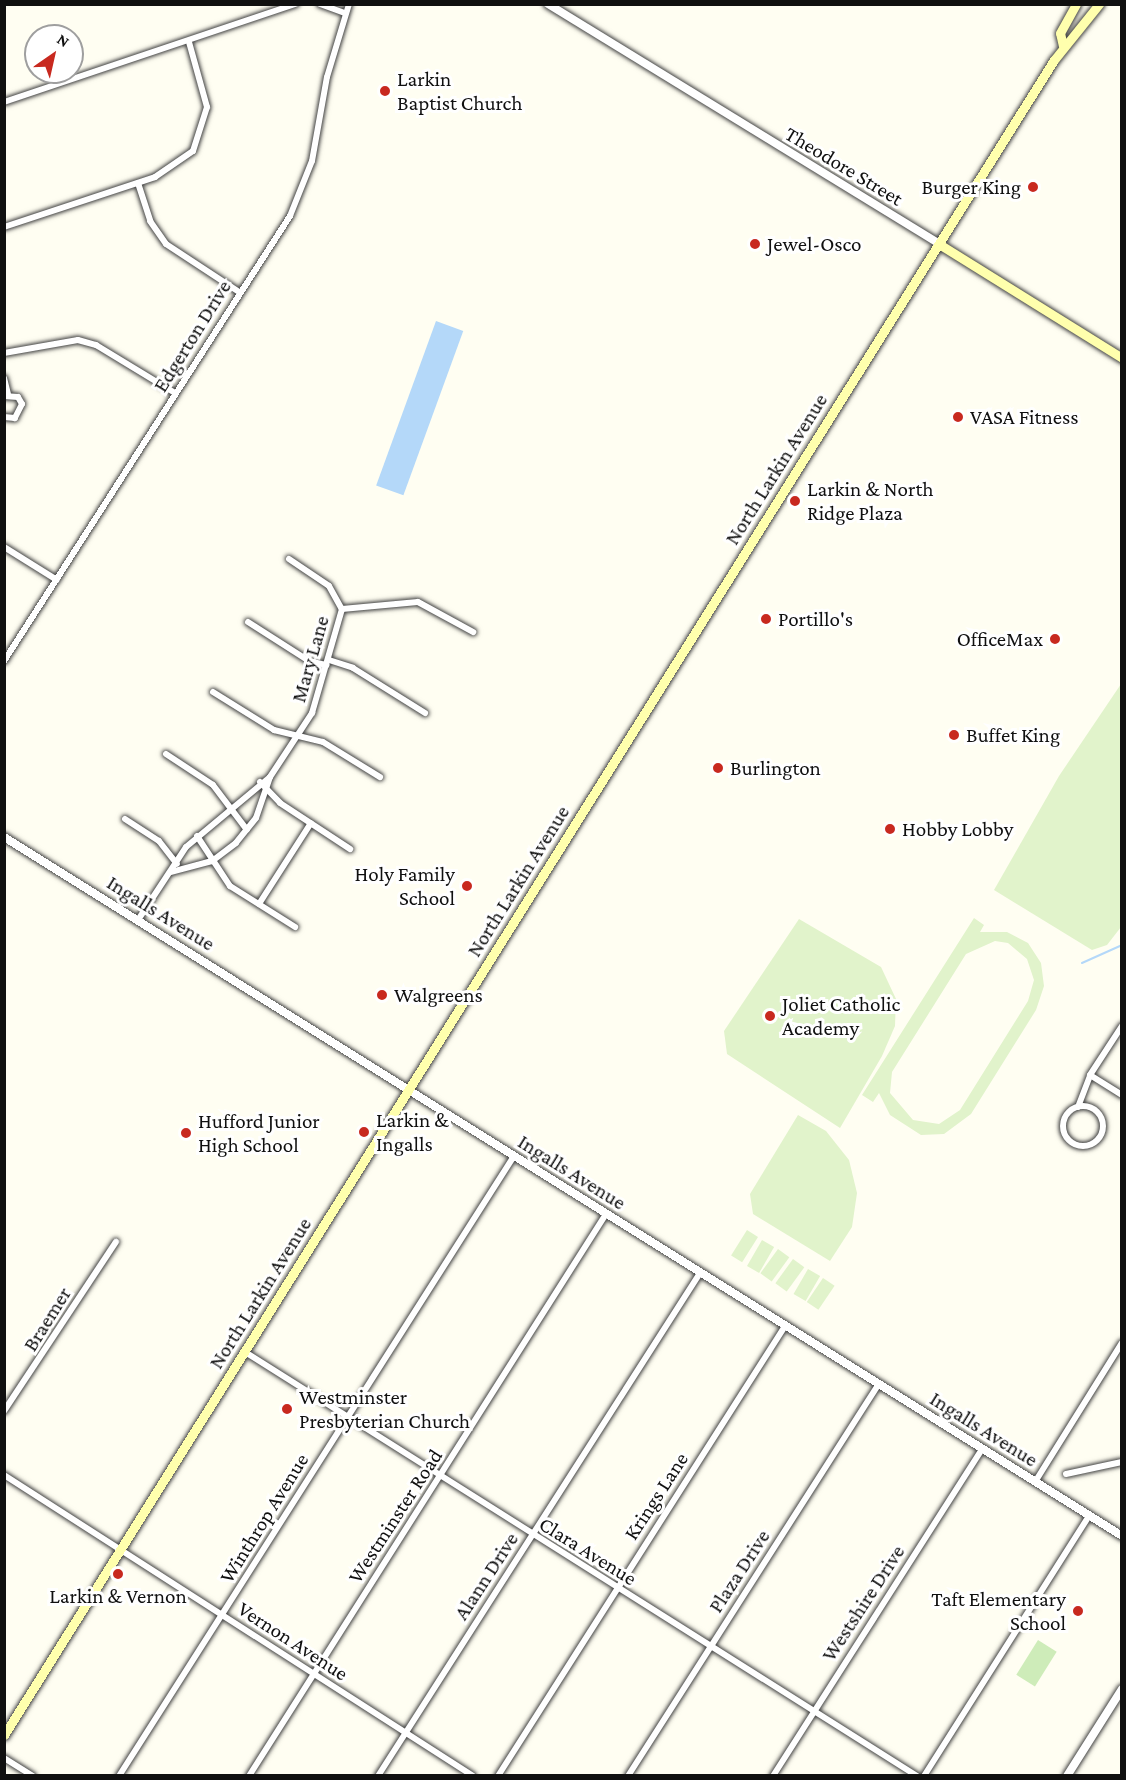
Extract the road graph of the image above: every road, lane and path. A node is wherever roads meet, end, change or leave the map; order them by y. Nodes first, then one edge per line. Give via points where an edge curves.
1 (296, 4) edge
2 (320, 4) edge
3 (349, 4) edge
4 (548, 4) edge
5 (1076, 4) edge
6 (1099, 4) edge
7 (345, 13) junction
8 (189, 42) junction
9 (1063, 46) junction
10 (4, 102) edge
11 (138, 183) junction
12 (4, 227) edge
13 (939, 244) junction
14 (239, 292) junction
15 (4, 353) edge
16 (1122, 358) edge
17 (4, 378) edge
18 (175, 393) junction
19 (6, 395) edge
20 (4, 417) edge
21 (4, 547) edge
22 (289, 559) dead end
23 (57, 580) junction
24 (342, 609) junction
25 (248, 622) dead end
26 (473, 633) dead end
27 (4, 661) edge
28 (328, 663) junction
29 (213, 692) dead end
30 (426, 713) dead end
31 (300, 736) junction
32 (166, 754) dead end
33 (270, 777) junction
34 (380, 777) dead end
35 (260, 782) junction
36 (268, 792) junction
37 (230, 809) junction
38 (125, 819) dead end
39 (311, 823) junction
40 (247, 830) junction
41 (197, 836) junction
42 (4, 837) edge
43 (350, 849) dead end
44 (175, 861) junction
45 (212, 861) junction
46 (181, 869) junction
47 (171, 872) junction
48 (259, 904) junction
49 (138, 921) junction
50 (295, 927) dead end
51 (1122, 1026) edge
52 (1090, 1076) junction
53 (408, 1090) junction
54 (1122, 1095) edge
55 (1078, 1107) junction
56 (514, 1156) junction
57 (606, 1214) junction
58 (116, 1242) dead end
59 (700, 1273) junction
60 (784, 1326) junction
61 (1122, 1343) edge
62 (244, 1352) junction
63 (879, 1384) junction
64 (4, 1411) edge
65 (347, 1418) junction
66 (982, 1449) junction
67 (1122, 1462) edge
68 (1066, 1474) dead end
69 (4, 1475) edge
70 (440, 1477) junction
71 (1035, 1482) junction
72 (1089, 1516) junction
73 (532, 1536) junction
74 (1122, 1536) edge
75 (120, 1550) junction
76 (616, 1588) junction
77 (222, 1615) junction
78 (710, 1647) junction
79 (312, 1674) junction
80 (1122, 1689) edge
81 (813, 1711) junction
82 (405, 1732) junction
83 (4, 1735) edge
84 (4, 1758) edge
85 (33, 1776) edge
86 (119, 1776) edge
87 (249, 1776) edge
88 (378, 1776) edge
89 (473, 1776) edge
90 (498, 1776) edge
91 (628, 1776) edge
92 (772, 1776) edge
93 (917, 1776) edge
94 (924, 1776) edge
95 (1067, 1776) edge

1 - 8 street
2 - 7 street
3 - 7 street, Edgerton Drive
4 - 13 street, Theodore Street
5 - 9 main road, North Larkin Avenue via 1060,33
6 - 9 main road, North Larkin Avenue via 1073,42
7 - 14 street, Edgerton Drive via 302,190
8 - 10 street
8 - 11 street via 207,107 203,133 175,166
9 - 13 main road, North Larkin Avenue
11 - 12 street
11 - 14 street via 150,221 166,244
13 - 16 main road, Theodore Street
13 - 53 main road, North Larkin Avenue
14 - 18 street, Edgerton Drive
15 - 18 street via 78,340 96,345
17 - 19 street
18 - 23 street, Edgerton Drive
19 - 20 street via 18,397 21,412
21 - 23 street
22 - 24 street via 329,586
23 - 27 street, Edgerton Drive
24 - 26 street via 418,602
24 - 28 street, Mary Lane
25 - 28 street via 309,661
28 - 30 street via 353,668
28 - 31 street, Mary Lane
29 - 31 street via 274,730
31 - 33 street, Mary Lane
31 - 34 street via 324,742
32 - 37 street via 213,785
33 - 35 street, Mary Lane
33 - 36 street, Mary Lane
35 - 36 street
35 - 37 street, Mary Lane
36 - 39 street
36 - 40 street, Mary Lane
37 - 40 street
37 - 41 street, Mary Lane
38 - 44 street via 159,841
39 - 43 street
39 - 48 street
40 - 45 street, Mary Lane
41 - 44 street, Mary Lane
41 - 45 street
42 - 49 street, Ingalls Avenue
44 - 46 street
44 - 47 street, Mary Lane
45 - 46 street, Mary Lane
45 - 48 street via 230,886
46 - 47 street, Mary Lane
47 - 49 street, Mary Lane
48 - 50 street
49 - 53 street, Ingalls Avenue
51 - 52 street
52 - 54 street
52 - 55 street
53 - 56 street, Ingalls Avenue
53 - 62 main road, North Larkin Avenue
55 - 55 street via 1066,1114 1062,1127 1073,1145 1087,1146 1102,1135 1103,1122 1096,1111
56 - 57 street, Ingalls Avenue
56 - 65 street, Winthrop Avenue
57 - 59 street, Ingalls Avenue
57 - 70 street, Westminster Road
58 - 64 street, Braemer
59 - 60 street, Ingalls Avenue
59 - 73 street, Alann Drive
60 - 63 street, Ingalls Avenue
60 - 76 street, Krings Lane
61 - 71 street
62 - 65 street, Clara Avenue
62 - 75 main road, North Larkin Avenue
63 - 66 street, Ingalls Avenue
63 - 78 street, Plaza Drive
65 - 70 street, Clara Avenue
65 - 77 street, Winthrop Avenue
66 - 71 street, Ingalls Avenue
66 - 81 street, Westshire Drive
67 - 68 street
69 - 75 street, Vernon Avenue
70 - 73 street, Clara Avenue
70 - 79 street, Westminster Road
71 - 72 street, Ingalls Avenue
72 - 74 street, Ingalls Avenue
72 - 94 street
73 - 76 street, Clara Avenue
73 - 82 street, Alann Drive
75 - 77 street, Vernon Avenue
75 - 83 main road, North Larkin Avenue
76 - 78 street, Clara Avenue
76 - 90 street, Krings Lane
77 - 79 street, Vernon Avenue
77 - 86 street, Winthrop Avenue
78 - 81 street, Clara Avenue
78 - 91 street, Plaza Drive
79 - 82 street, Vernon Avenue
79 - 87 street, Westminster Road
80 - 95 street
81 - 92 street, Westshire Drive
81 - 93 street, Clara Avenue
82 - 88 street, Alann Drive
82 - 89 street, Vernon Avenue
84 - 85 street

